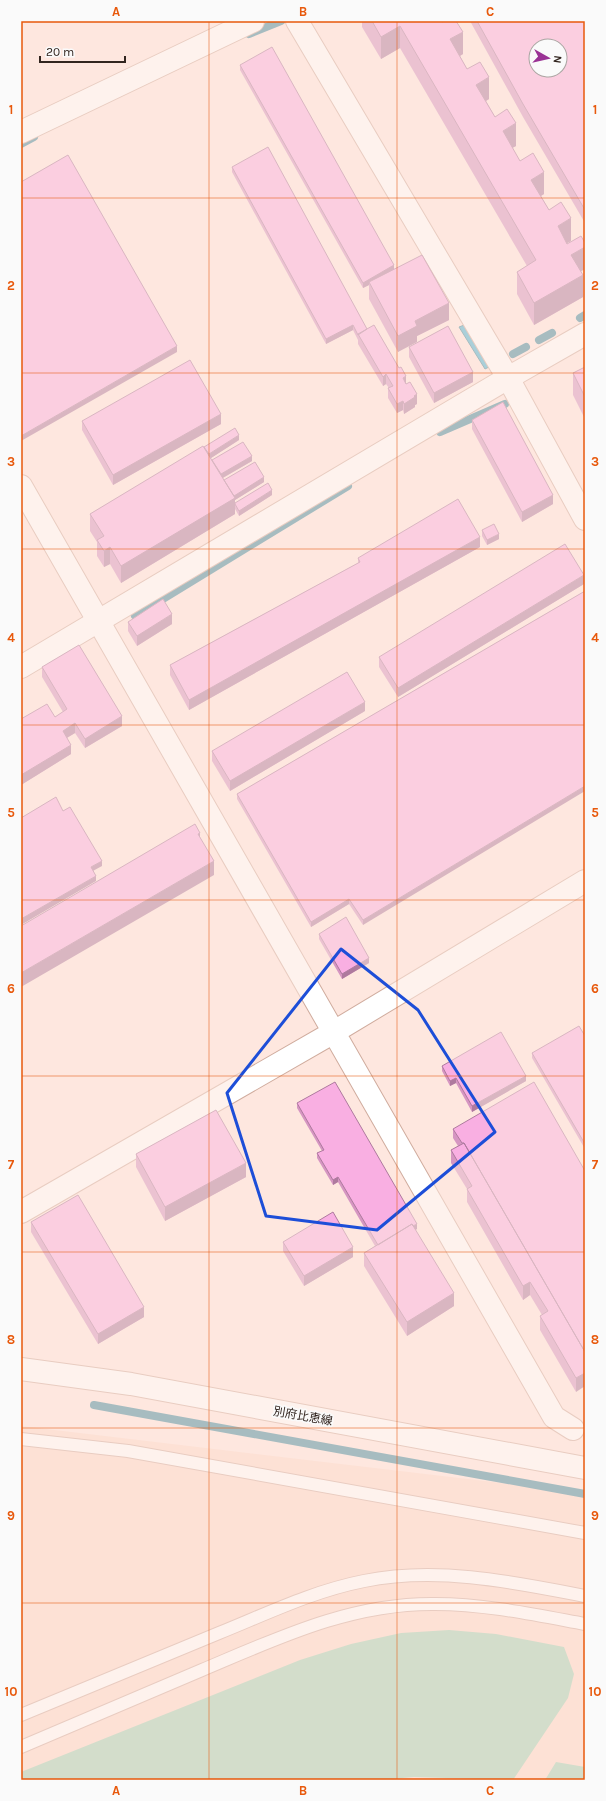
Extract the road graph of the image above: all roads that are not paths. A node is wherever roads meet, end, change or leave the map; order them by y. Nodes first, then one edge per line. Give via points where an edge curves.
1 (253, 21) edge
2 (303, 23) edge
3 (21, 132) edge
4 (585, 334) edge
5 (508, 378) junction
6 (21, 486) edge
7 (585, 519) edge
8 (99, 622) junction
9 (21, 667) edge
10 (585, 881) edge
11 (334, 1032) junction
12 (21, 1212) edge
13 (21, 1369) edge
14 (579, 1427) edge
15 (21, 1439) edge
16 (585, 1468) edge
17 (585, 1534) edge
18 (585, 1596) edge
19 (585, 1624) edge
20 (21, 1715) edge
21 (21, 1747) edge

1 - 3 street
2 - 5 street
4 - 5 street
5 - 7 street
5 - 8 street
6 - 8 street
8 - 9 street
8 - 11 street
10 - 11 street
11 - 12 street
11 - 14 street via 554,1417
13 - 16 street, 別府比恵線 via 131,1384
15 - 17 lane via 128,1451
18 - 20 lane via 497,1580 450,1576 407,1576 364,1581 300,1600
19 - 21 lane via 516,1612 435,1604 349,1614 300,1629

